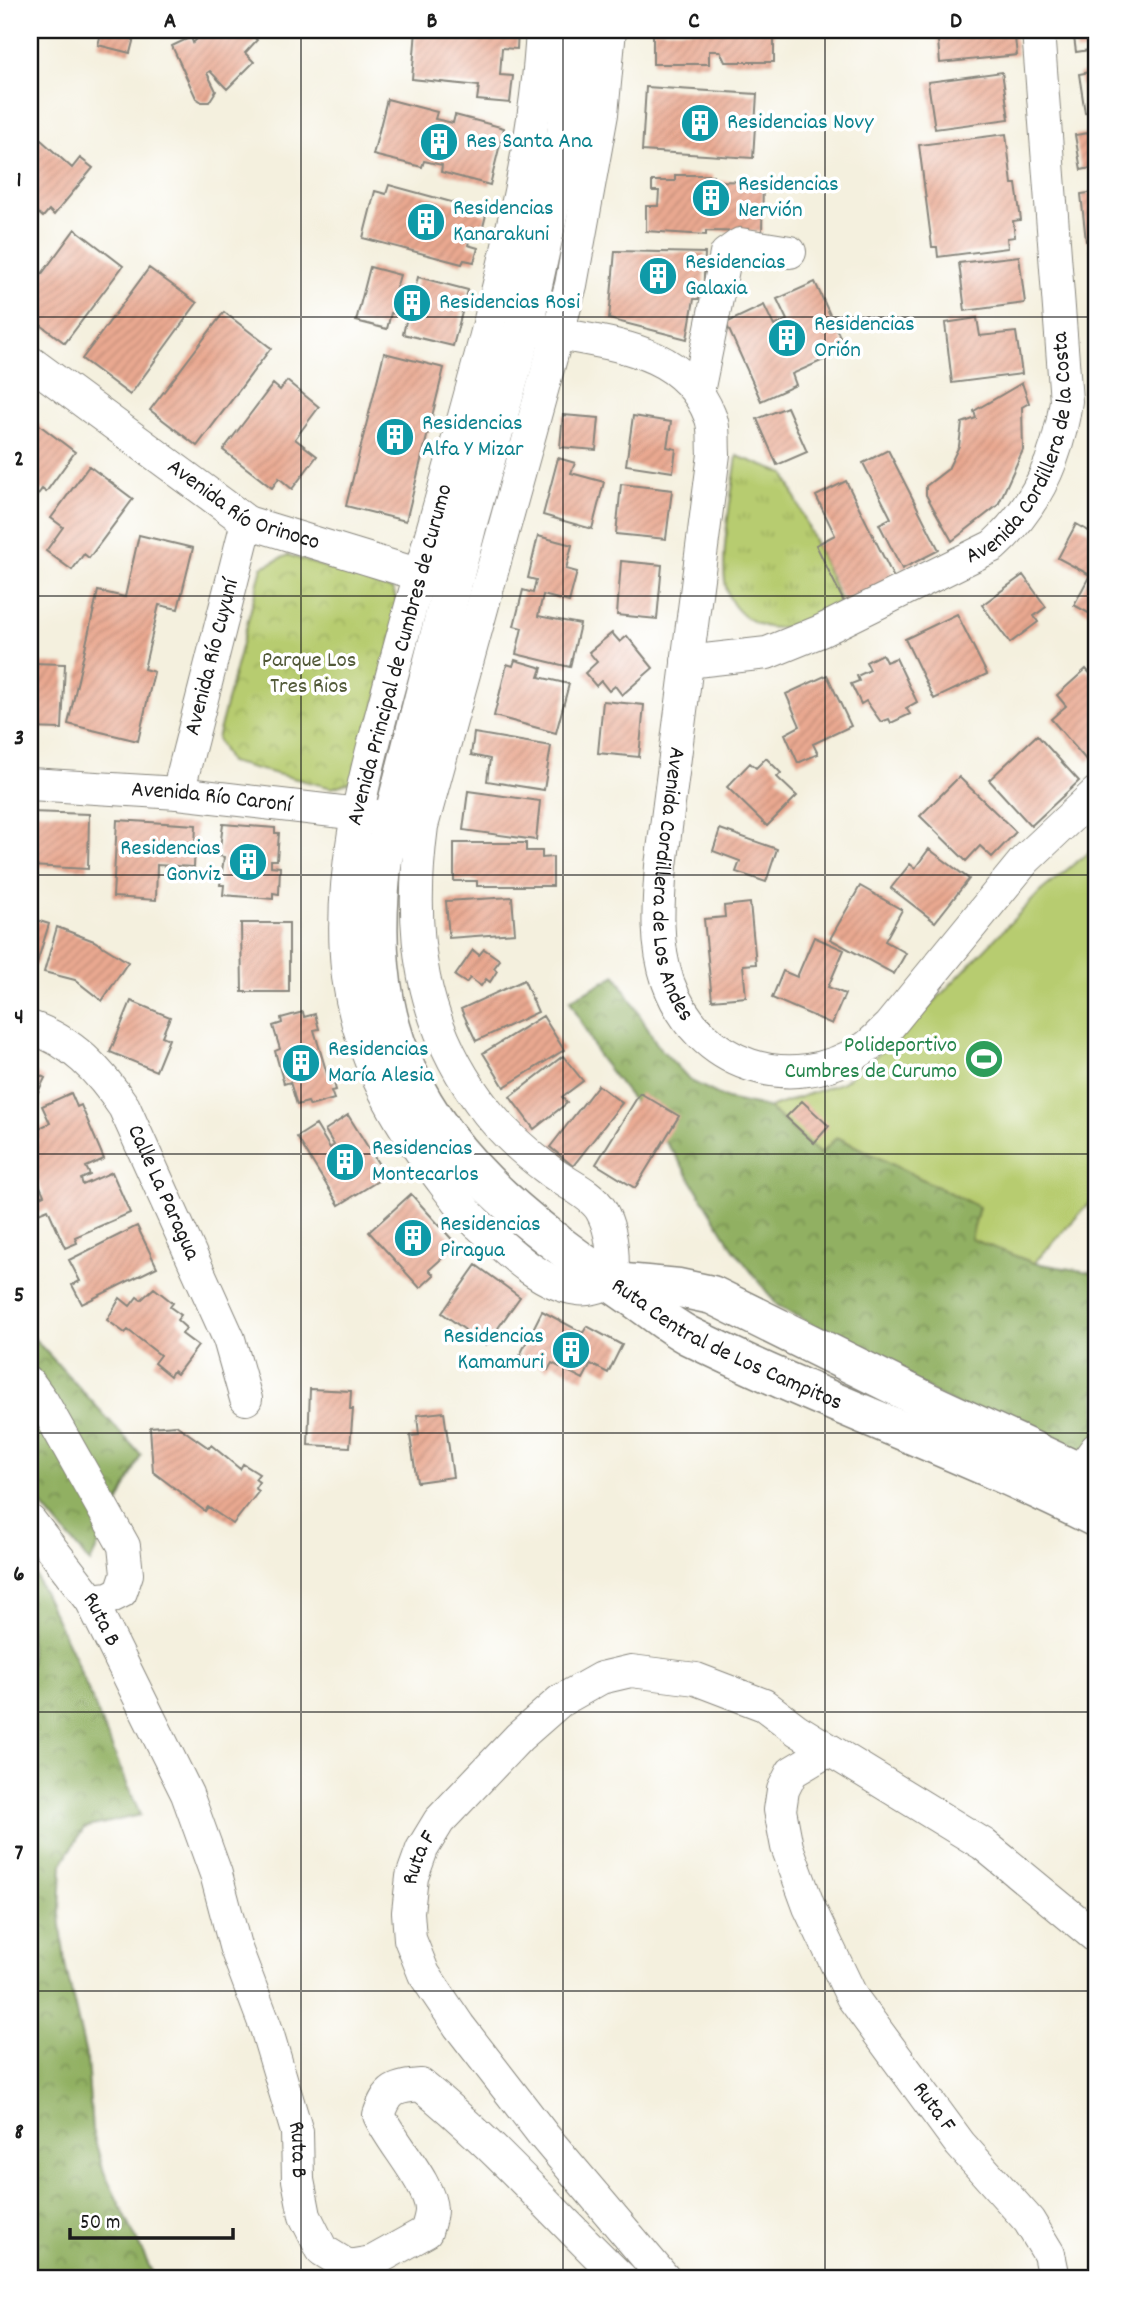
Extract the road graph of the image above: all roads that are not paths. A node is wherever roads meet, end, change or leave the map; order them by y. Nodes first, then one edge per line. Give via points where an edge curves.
1 (542, 30) edge
2 (576, 30) edge
3 (610, 30) edge
4 (1038, 30) edge
5 (790, 252) dead end
6 (525, 326) junction
7 (30, 362) edge
8 (698, 392) junction
9 (247, 522) junction
10 (452, 584) junction
11 (687, 662) junction
12 (30, 785) edge
13 (178, 793) junction
14 (1096, 793) edge
15 (374, 815) junction
16 (30, 1027) edge
17 (612, 1282) junction
18 (30, 1384) edge
19 (246, 1399) dead end
20 (1087, 1484) edge
21 (30, 1521) edge
22 (90, 1600) junction
23 (829, 1750) junction
24 (1096, 1937) edge
25 (621, 2278) edge
26 (664, 2278) edge
27 (1054, 2278) edge

1 - 6 street, Avenida Principal de Cumbres de Curumo via 517,217
2 - 6 main road, Avenida Principal de Cumbres de Curumo via 566,134
3 - 6 street, Avenida Principal de Cumbres de Curumo via 595,156
4 - 11 street, Avenida Cordillera de la Costa via 1066,401 1061,433 1042,485 1012,528 993,546 767,653
5 - 8 street via 740,244 726,254
6 - 8 street, Avenida Cordillera de Los Andes via 642,351 665,361
6 - 10 main road, Avenida Principal de Cumbres de Curumo
7 - 9 street, Avenida Río Orinoco
8 - 11 street, Avenida Cordillera de Los Andes via 712,418 714,454
9 - 10 street, Avenida Río Orinoco
9 - 13 street, Avenida Río Cuyuní
10 - 15 main road, Avenida Principal de Cumbres de Curumo
10 - 17 street, Avenida Principal de Cumbres de Curumo via 416,874 421,969 438,1025 488,1112 527,1153 600,1208 614,1261
11 - 14 street, Avenida Cordillera de Los Andes via 661,866 660,955 687,1020 711,1045 737,1062 765,1070 802,1071 866,1047 889,1026 1025,860
12 - 13 street, Avenida Río Caroní
13 - 15 street, Avenida Río Caroní
15 - 17 main road, Avenida Principal de Cumbres de Curumo via 379,973 406,1071 440,1127 483,1178 531,1223
16 - 19 street, Calle La Paragua via 86,1059 124,1107 229,1339
17 - 20 main road, Ruta Central de Los Campitos via 687,1335
18 - 22 street via 124,1546 127,1574 121,1592
21 - 22 street, Ruta B
22 - 25 street, Ruta B via 187,1794 216,1874 297,2132 298,2180 305,2216 322,2250 348,2266 360,2264 426,2232 431,2211 426,2188 379,2115 385,2098 398,2087 421,2085 477,2132
23 - 24 street, Ruta F via 983,1844
23 - 26 street, Ruta F via 765,1705 696,1679 631,1671 601,1678 536,1721 448,1811 422,1849 412,1877 411,1939 424,1974 544,2136
23 - 27 street, Ruta F via 792,1772 781,1800 787,1847 808,1907 852,1997 960,2144 1029,2221 1049,2254

